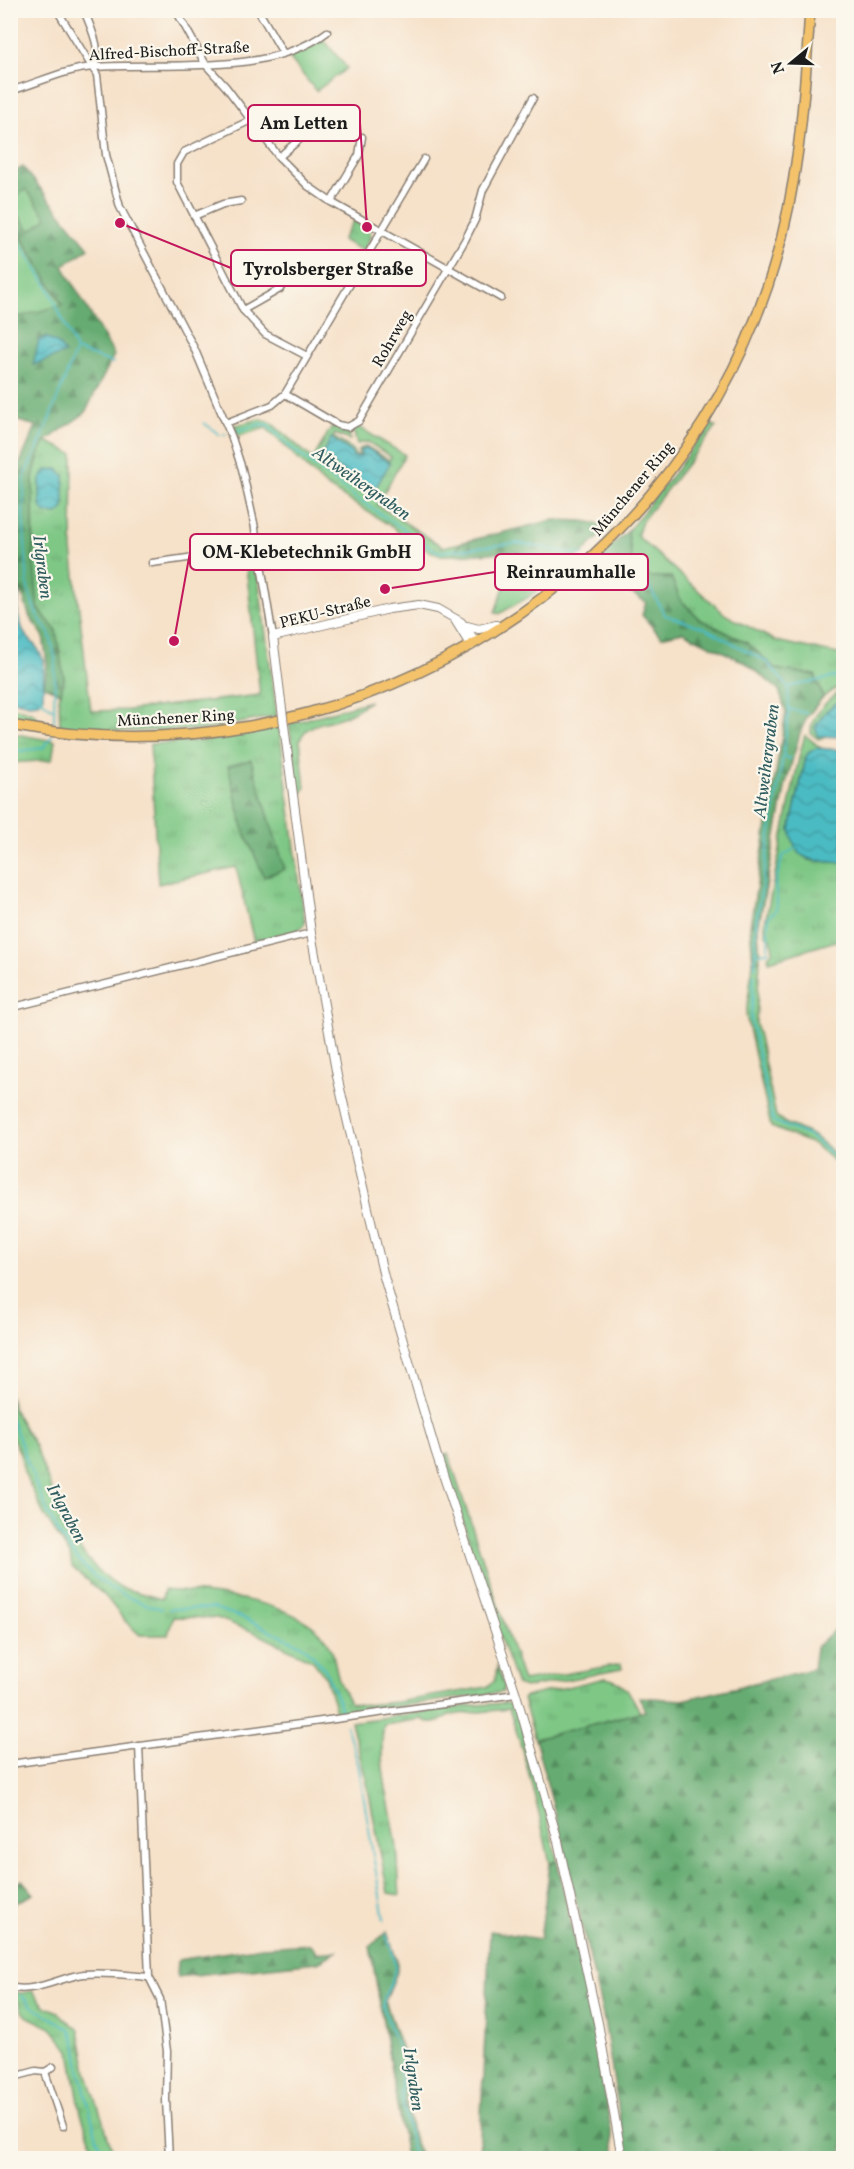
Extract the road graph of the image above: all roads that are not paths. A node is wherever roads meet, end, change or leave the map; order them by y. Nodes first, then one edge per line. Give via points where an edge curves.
1 (57, 10) edge
2 (84, 10) edge
3 (176, 10) edge
4 (258, 10) edge
5 (810, 10) edge
6 (327, 32) dead end
7 (283, 53) junction
8 (206, 64) junction
9 (93, 67) junction
10 (10, 91) edge
11 (533, 98) dead end
12 (323, 112) dead end
13 (251, 120) junction
14 (362, 137) dead end
15 (279, 157) junction
16 (423, 159) dead end
17 (241, 201) dead end
18 (331, 202) junction
19 (194, 216) junction
20 (382, 230) junction
21 (299, 255) dead end
22 (448, 268) junction
23 (501, 298) dead end
24 (243, 310) junction
25 (307, 356) junction
26 (285, 394) junction
27 (226, 423) junction
28 (259, 548) junction
29 (152, 563) dead end
30 (452, 617) junction
31 (512, 620) junction
32 (465, 625) junction
33 (273, 637) junction
34 (474, 644) junction
35 (10, 725) edge
36 (311, 933) junction
37 (10, 1008) edge
38 (516, 1694) junction
39 (139, 1746) junction
40 (10, 1764) edge
41 (149, 1977) junction
42 (10, 1987) edge
43 (53, 2067) dead end
44 (45, 2072) junction
45 (10, 2078) edge
46 (63, 2126) dead end
47 (169, 2158) edge
48 (622, 2158) edge

1 - 9 street
2 - 9 street via 98,54
3 - 8 street
4 - 7 street
5 - 31 main road, Münchener Ring via 802,122 790,206 769,285 733,369 691,440 636,511 570,577
6 - 7 street, Alfred-Bischoff-Straße
7 - 8 street, Alfred-Bischoff-Straße
8 - 9 street, Alfred-Bischoff-Straße
8 - 13 street
9 - 10 street, Alfred-Bischoff-Straße
9 - 27 street via 99,83 106,155 120,207 188,336
11 - 22 street, Rohrweg via 488,180 472,227
12 - 15 street via 315,126
13 - 15 street
13 - 19 street via 189,149 180,158 175,171 177,182
14 - 18 street via 359,155
15 - 18 street
16 - 20 street
17 - 19 street
18 - 20 street
19 - 24 street
20 - 22 street
20 - 25 street
21 - 24 street via 280,289
22 - 23 street
22 - 26 street, Rohrweg via 356,424 338,425
24 - 25 street via 265,334
25 - 26 street
26 - 27 street via 272,405
27 - 28 street via 242,470
28 - 29 street
28 - 33 street
30 - 32 street, PEKU-Straße
30 - 33 street, PEKU-Straße via 432,607 410,605
30 - 34 street
31 - 32 street via 483,629
31 - 34 main road, Münchener Ring
32 - 34 street, PEKU-Straße
33 - 36 street, bridge
34 - 35 main road, Münchener Ring via 373,693 316,712 250,727 170,736 116,736
36 - 37 street
36 - 38 street via 337,1076 384,1277 436,1453
38 - 39 street
38 - 48 street via 558,1841 598,2023
39 - 40 street
39 - 41 street
41 - 42 street via 82,1974 31,1987
41 - 47 street via 160,1999 167,2051
43 - 44 street
44 - 45 street
44 - 46 street

